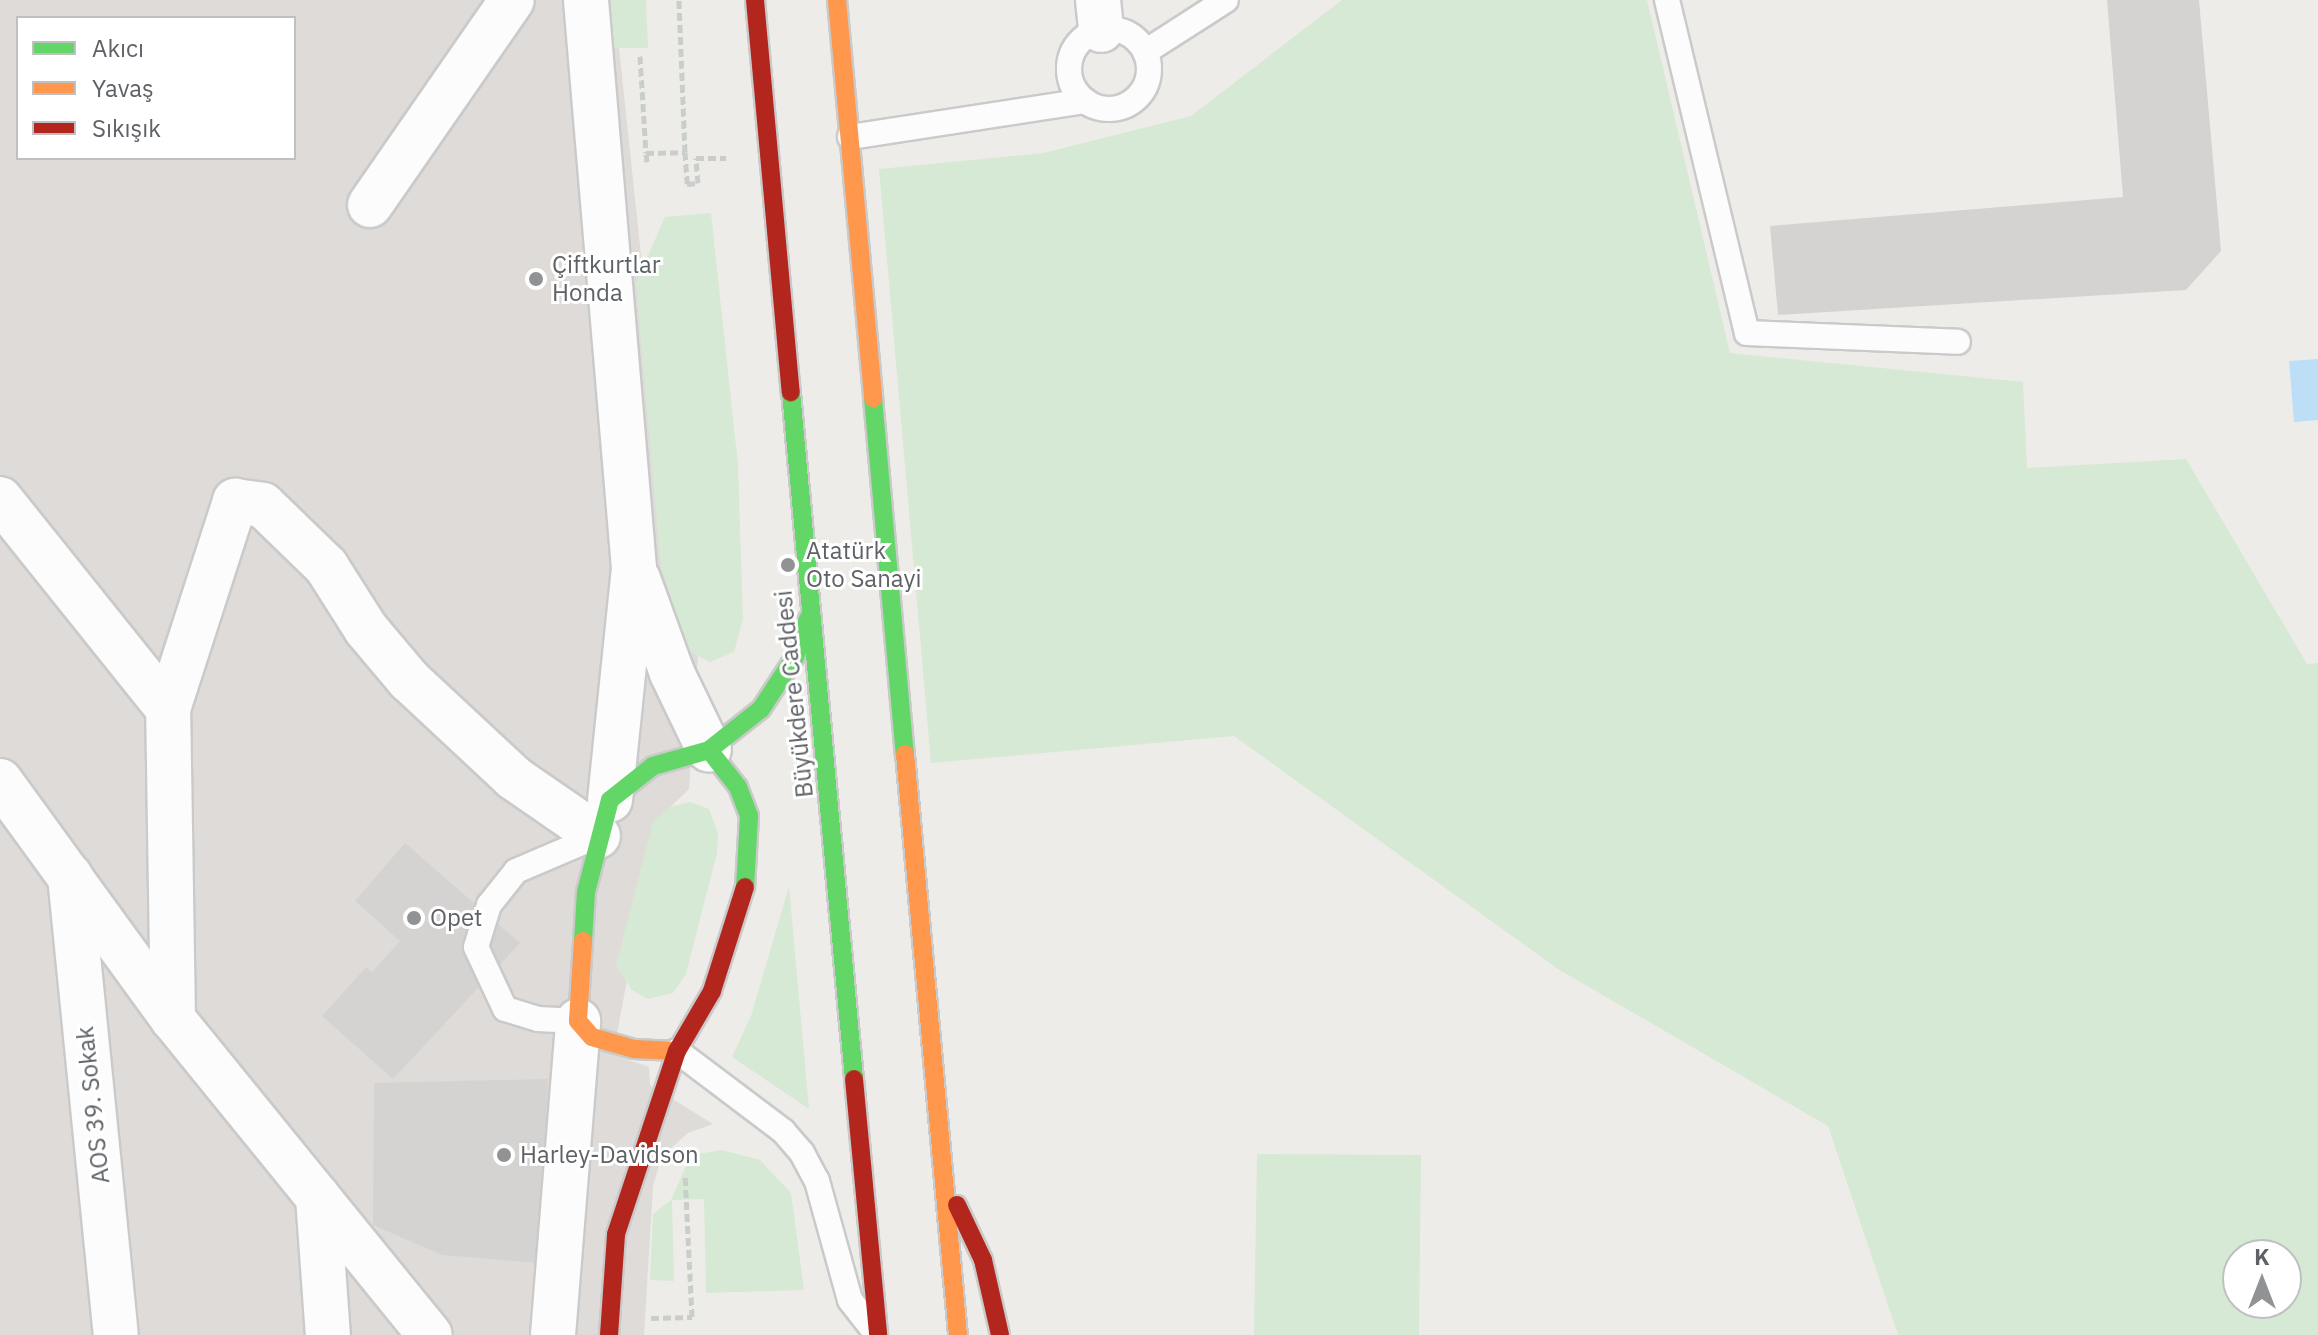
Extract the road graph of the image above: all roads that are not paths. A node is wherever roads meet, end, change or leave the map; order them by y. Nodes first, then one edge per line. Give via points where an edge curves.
1 (512, 0) edge
2 (586, 0) edge
3 (755, 0) edge
4 (837, 0) edge
5 (1226, 0) edge
6 (1667, 0) edge
7 (1100, 15) edge
8 (1145, 52) junction
9 (1085, 101) junction
10 (850, 137) junction
11 (370, 205) dead end
12 (1958, 342) dead end
13 (0, 499) edge
14 (634, 568) junction
15 (810, 613) junction
16 (168, 709) junction
17 (709, 750) junction
18 (0, 781) edge
19 (604, 818) junction
20 (70, 874) junction
21 (173, 1019) junction
22 (578, 1021) junction
23 (677, 1051) junction
24 (944, 1179) junction
25 (318, 1197) junction
26 (609, 1327) edge
27 (116, 1335) edge
28 (328, 1335) edge
29 (430, 1335) edge
30 (553, 1335) edge
31 (878, 1335) edge
32 (958, 1335) edge
33 (1000, 1335) edge

1 - 11 street
2 - 14 street
3 - 15 main road, Büyükdere Caddesi
4 - 10 main road
5 - 8 lane
6 - 12 lane via 1747,333
7 - 8 lane
7 - 9 lane via 1069,66 1076,91
8 - 9 lane via 1148,78 1135,100 1110,109
9 - 10 lane
10 - 24 main road
13 - 16 street
14 - 17 street via 672,673
14 - 19 street
15 - 17 main road via 795,657 761,709
15 - 31 main road, Büyükdere Caddesi
16 - 19 street via 235,501 263,505 326,566 366,629 409,680 514,778
16 - 21 street
17 - 19 main road via 653,766
17 - 23 main road via 738,787 749,816 749,876 712,991
18 - 20 street
19 - 22 main road via 586,892
19 - 22 lane via 516,871 489,905 476,947 505,1009 538,1019
20 - 21 street
20 - 27 street, AOS 39. Sokak
21 - 25 street
22 - 23 main road via 592,1037 634,1049
22 - 30 street
23 - 26 main road via 616,1234
23 - 31 lane via 783,1131 802,1153 817,1181 850,1300
24 - 32 main road
24 - 33 main road via 983,1260
25 - 28 street
25 - 29 street

